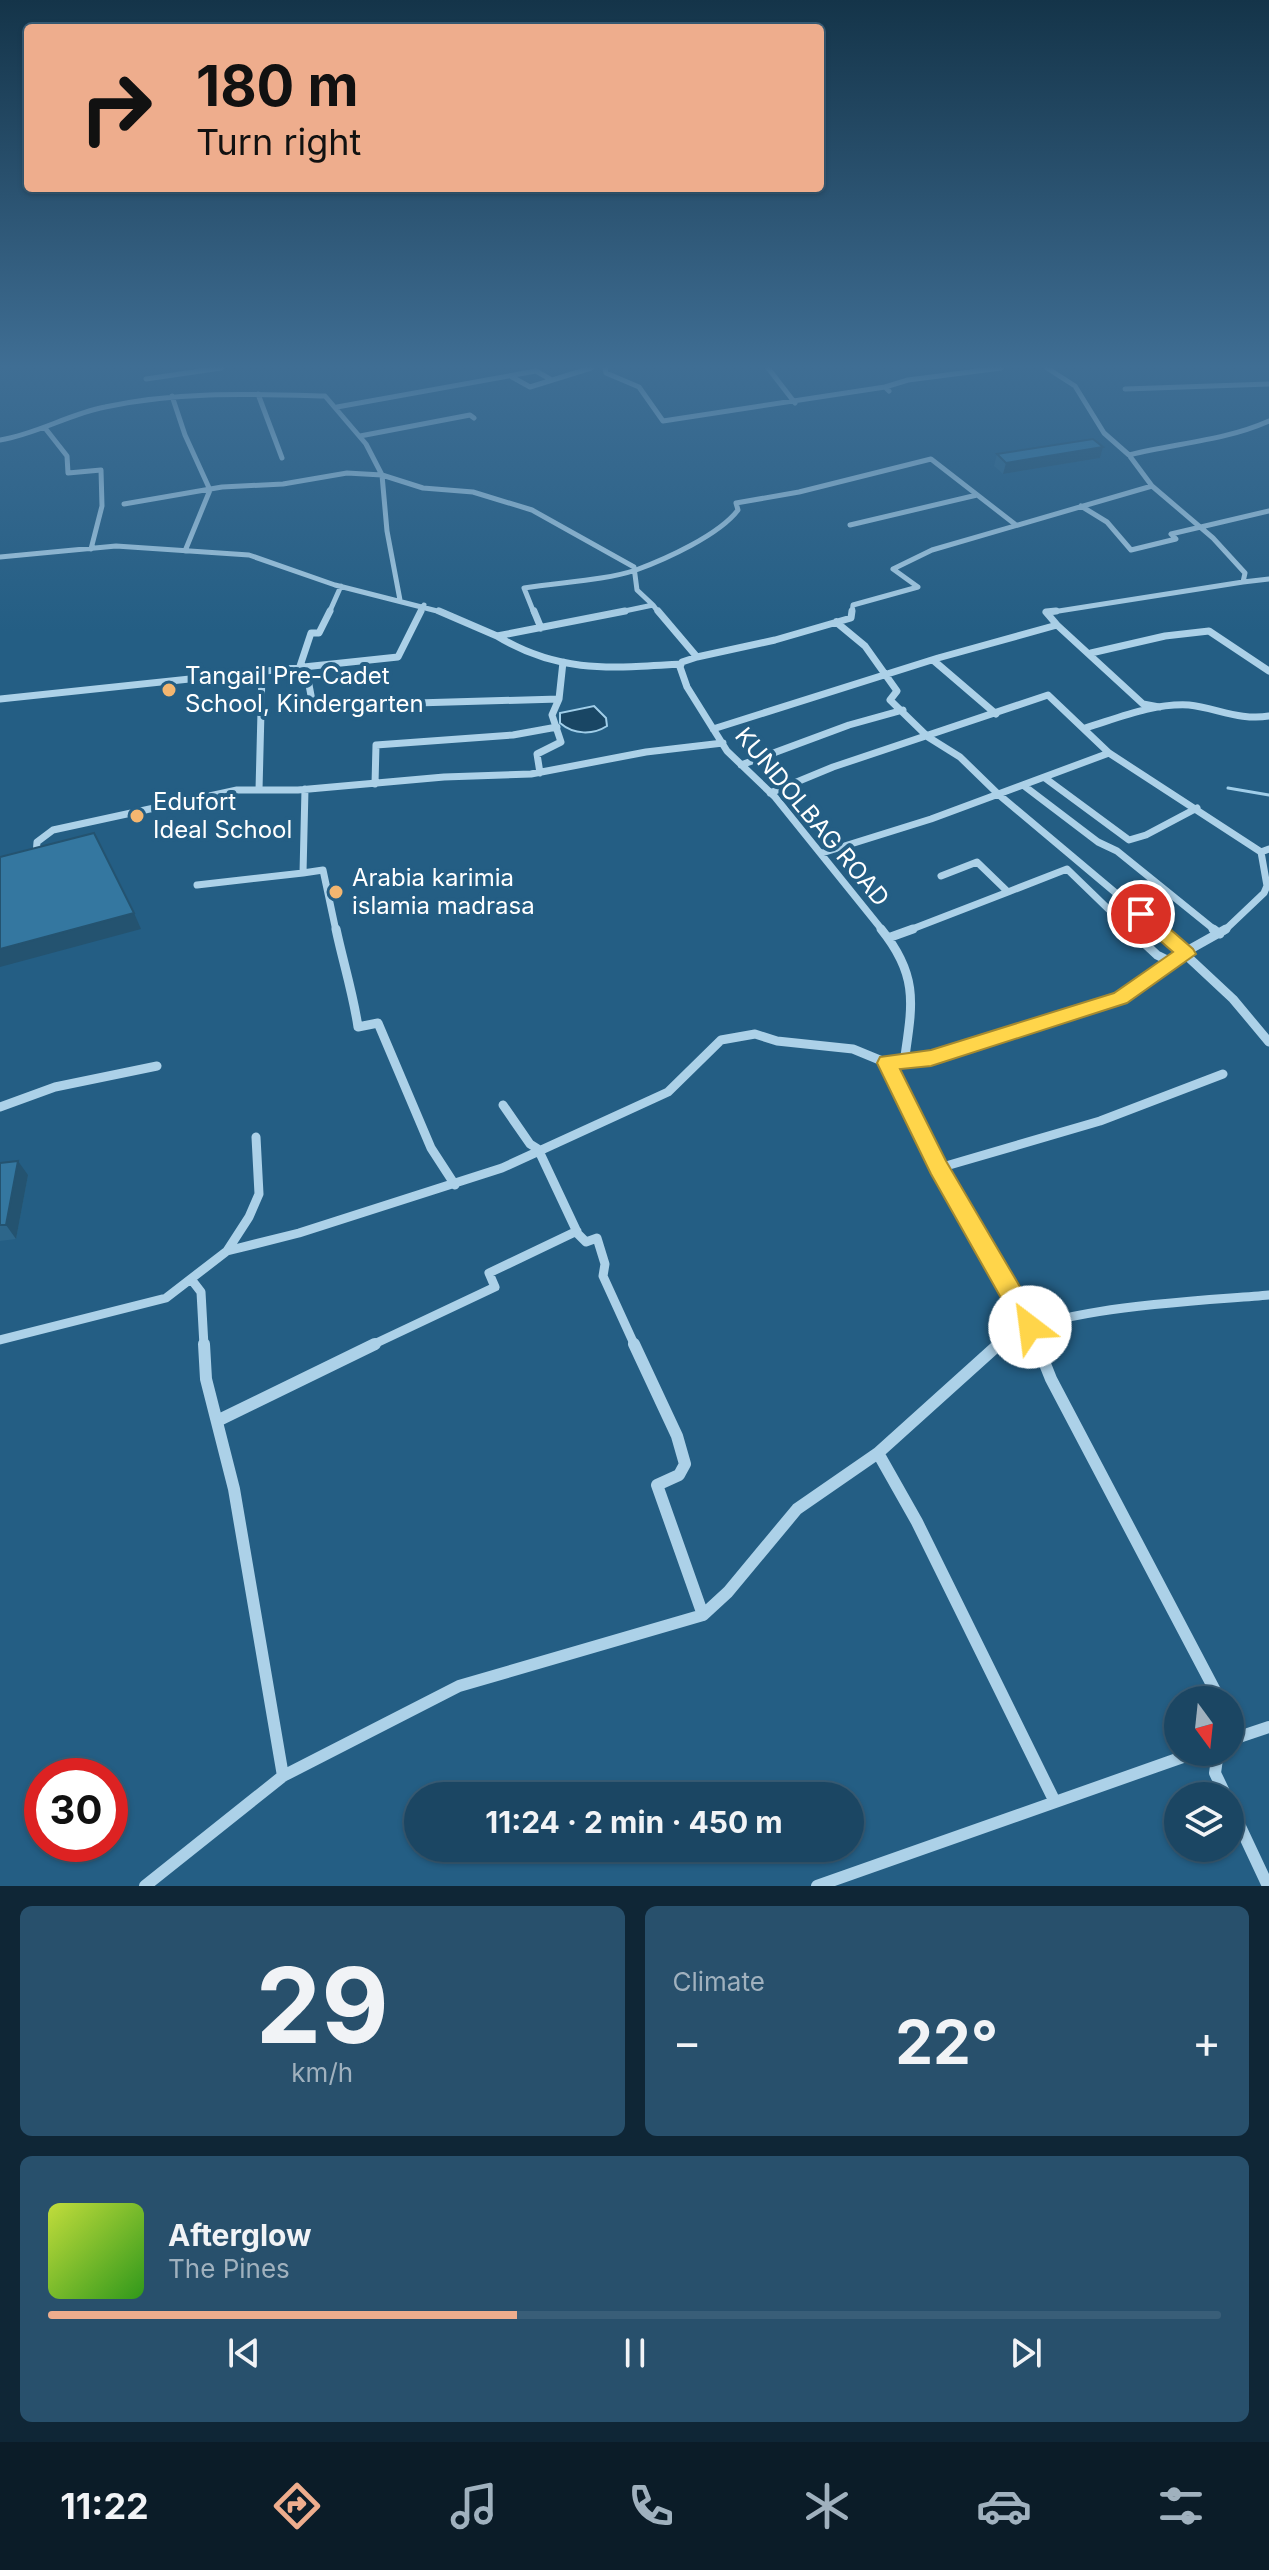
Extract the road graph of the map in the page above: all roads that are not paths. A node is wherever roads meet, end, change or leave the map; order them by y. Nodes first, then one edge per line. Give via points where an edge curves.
1 (67, 456) edge
2 (195, 456) edge
3 (371, 456) edge
4 (1130, 456) edge
5 (382, 475) junction
6 (1152, 486) junction
7 (210, 489) junction
8 (977, 495) junction
9 (124, 504) dead end
10 (1081, 506) junction
11 (1269, 511) edge
12 (850, 525) dead end
13 (1016, 525) junction
14 (1205, 529) junction
15 (91, 549) junction
16 (185, 551) junction
17 (0, 557) edge
18 (635, 570) junction
19 (1269, 579) edge
20 (1243, 582) junction
21 (341, 586) junction
22 (400, 600) junction
23 (424, 605) junction
24 (653, 605) junction
25 (836, 622) junction
26 (1057, 625) junction
27 (541, 628) junction
28 (497, 636) junction
29 (1091, 653) junction
30 (697, 657) junction
31 (933, 660) junction
32 (563, 662) junction
33 (681, 664) junction
34 (302, 669) junction
35 (1269, 671) edge
36 (262, 672) junction
37 (885, 676) junction
38 (0, 699) edge
39 (559, 699) junction
40 (1160, 708) junction
41 (903, 710) junction
42 (996, 714) junction
43 (1269, 716) edge
44 (557, 727) junction
45 (1085, 728) junction
46 (713, 729) junction
47 (928, 737) junction
48 (723, 743) junction
49 (1109, 753) junction
50 (741, 765) junction
51 (540, 773) junction
52 (1045, 778) junction
53 (375, 784) junction
54 (1023, 785) junction
55 (305, 789) junction
56 (259, 790) junction
57 (770, 793) junction
58 (998, 794) junction
59 (1197, 808) junction
60 (1265, 850) edge
61 (822, 853) junction
62 (30, 863) edge
63 (303, 873) junction
64 (941, 876) dead end
65 (197, 885) dead end
66 (1268, 886) edge
67 (1008, 892) junction
68 (1220, 934) junction
69 (888, 938) junction
70 (1187, 954) junction
71 (1169, 961) junction
72 (1269, 1042) edge
73 (887, 1063) junction
74 (904, 1063) junction
75 (157, 1066) dead end
76 (1223, 1074) dead end
77 (503, 1105) dead end
78 (0, 1107) edge
79 (256, 1137) dead end
80 (538, 1149) junction
81 (939, 1168) junction
82 (455, 1185) junction
83 (577, 1231) junction
84 (227, 1251) junction
85 (191, 1279) junction
86 (1269, 1295) edge
87 (1030, 1327) junction
88 (0, 1340) edge
89 (217, 1421) junction
90 (878, 1453) junction
91 (703, 1615) junction
92 (1213, 1686) edge
93 (1269, 1727) edge
94 (1244, 1735) edge
95 (1164, 1764) edge
96 (283, 1776) junction
97 (1055, 1802) junction
98 (1244, 1835) edge
99 (145, 1886) edge
100 (817, 1886) edge
101 (1268, 1886) edge

1 - 15 street via 68,473 101,470 102,506
2 - 7 street
3 - 5 street
4 - 6 street
5 - 7 street via 347,473
5 - 18 street via 423,488 473,492 532,510
5 - 22 street
6 - 10 street
6 - 14 street
7 - 9 street
7 - 16 street
8 - 12 street
8 - 13 street
8 - 18 street via 931,459 736,503 738,510 721,528
10 - 13 street
10 - 14 street via 1107,522 1131,550 1176,539 1171,534
11 - 14 street
13 - 25 street via 895,566 918,587 853,605 851,618
14 - 20 street via 1240,566
15 - 16 street
15 - 17 street
16 - 21 street via 249,555
18 - 24 street via 637,590
18 - 27 street via 524,588
19 - 20 street
20 - 26 street via 1046,612
21 - 22 street
21 - 34 street via 319,633 311,633
22 - 23 street
23 - 28 street
23 - 34 street via 398,657
24 - 27 street
24 - 30 street
25 - 30 street
25 - 37 street via 865,646
26 - 29 street
26 - 31 street
27 - 28 street
28 - 32 street via 523,651
29 - 35 street via 1209,631
29 - 40 street via 1143,704
30 - 33 street
31 - 37 street
31 - 42 street
32 - 33 street via 627,669
32 - 39 street
33 - 46 street, KUNDOLBAG ROAD via 687,687
34 - 36 street
34 - 39 street via 313,706 319,708
36 - 38 street
36 - 56 street
37 - 41 street via 897,691 890,700
37 - 46 street
39 - 44 street via 552,715
40 - 43 street via 1196,706 1252,720
40 - 45 street
41 - 47 street
41 - 50 street
42 - 45 street via 1048,695
42 - 47 street
44 - 51 street via 561,744 537,754
44 - 53 street via 376,745
45 - 49 street
46 - 48 street, KUNDOLBAG ROAD
47 - 57 street
47 - 58 street via 960,757
48 - 50 street, KUNDOLBAG ROAD
48 - 51 street
49 - 52 street
49 - 59 street
50 - 57 street, KUNDOLBAG ROAD
51 - 53 street
52 - 54 street
52 - 59 street via 1129,840
53 - 55 street
54 - 58 street
54 - 68 street via 1117,851
55 - 56 street
55 - 63 street
56 - 62 street via 227,791 53,830 37,842
57 - 61 street, KUNDOLBAG ROAD
58 - 61 street
58 - 70 street
59 - 60 street
60 - 66 street
61 - 69 street, KUNDOLBAG ROAD
63 - 65 street
63 - 82 street via 323,870 358,1027 378,1023 431,1148
64 - 67 street via 977,862
66 - 68 street
67 - 69 street
67 - 71 street via 1067,869
68 - 70 street
69 - 74 street, KUNDOLBAG ROAD via 910,980 913,1001
70 - 71 street
70 - 72 street
71 - 74 street via 1121,998
73 - 74 street
73 - 80 street via 853,1049 755,1034 721,1040 668,1092
73 - 81 street
75 - 78 street via 55,1087
76 - 81 street via 1100,1121
77 - 80 street
79 - 84 street via 259,1194
80 - 82 street
80 - 83 street
81 - 87 street
82 - 84 street
83 - 89 street via 489,1273 495,1287
83 - 91 street via 586,1242 597,1238 603,1276 677,1436 685,1464 679,1475 657,1485
84 - 85 street
85 - 88 street via 166,1298
85 - 89 street via 201,1292 206,1379
86 - 87 street via 1080,1316
87 - 90 street via 1006,1337
87 - 92 street via 1051,1379
89 - 96 street via 234,1489
90 - 91 street via 797,1509
90 - 97 street
91 - 96 street via 459,1686
93 - 94 street
95 - 97 street
96 - 99 street
97 - 100 street
98 - 101 street

